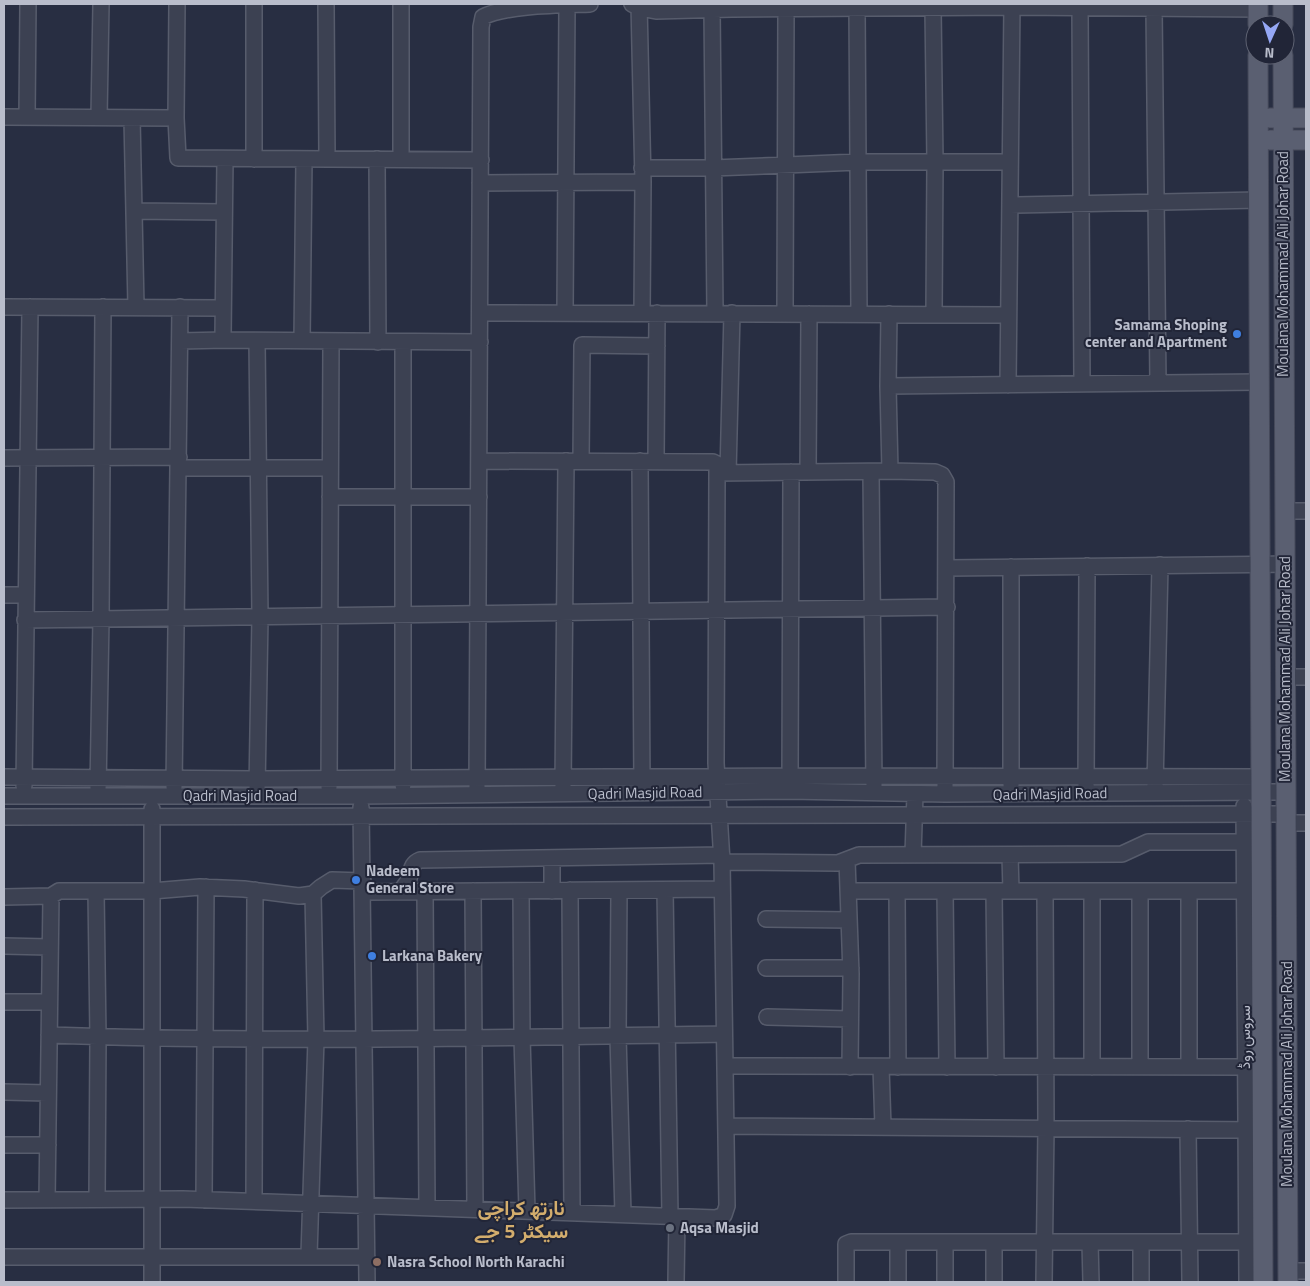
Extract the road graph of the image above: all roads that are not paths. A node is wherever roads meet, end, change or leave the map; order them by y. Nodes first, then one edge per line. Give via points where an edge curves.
1 (28, 4) edge
2 (101, 4) edge
3 (177, 4) edge
4 (254, 4) edge
5 (326, 4) edge
6 (401, 4) edge
7 (590, 4) edge
8 (566, 5) edge
9 (637, 5) edge
10 (1012, 5) edge
11 (529, 6) edge
12 (786, 8) junction
13 (857, 8) junction
14 (933, 8) junction
15 (1080, 8) junction
16 (1154, 8) junction
17 (712, 9) junction
18 (1252, 10) edge
19 (1258, 65) edge
20 (1283, 65) edge
21 (4, 117) edge
22 (27, 117) junction
23 (99, 117) junction
24 (132, 118) junction
25 (176, 118) junction
26 (1258, 118) junction
27 (1283, 118) junction
28 (1306, 118) edge
29 (1259, 140) junction
30 (1283, 140) junction
31 (1306, 140) edge
32 (225, 159) junction
33 (254, 159) junction
34 (304, 159) junction
35 (326, 159) junction
36 (377, 159) junction
37 (401, 160) junction
38 (481, 160) junction
39 (858, 162) junction
40 (935, 162) junction
41 (1010, 162) junction
42 (786, 164) junction
43 (713, 168) junction
44 (642, 175) junction
45 (480, 183) junction
46 (566, 183) junction
47 (1259, 200) junction
48 (1156, 202) junction
49 (1081, 204) junction
50 (1010, 205) junction
51 (134, 211) junction
52 (224, 212) junction
53 (4, 307) edge
54 (30, 307) junction
55 (103, 307) junction
56 (136, 307) junction
57 (180, 307) junction
58 (222, 308) junction
59 (480, 312) junction
60 (565, 313) junction
61 (642, 313) junction
62 (657, 313) junction
63 (715, 313) junction
64 (732, 313) junction
65 (785, 314) junction
66 (809, 314) junction
67 (859, 314) junction
68 (889, 314) junction
69 (934, 314) junction
70 (1008, 314) junction
71 (226, 340) junction
72 (180, 341) junction
73 (258, 341) junction
74 (302, 342) junction
75 (331, 342) junction
76 (378, 342) junction
77 (404, 342) junction
78 (480, 342) junction
79 (657, 346) junction
80 (1259, 382) junction
81 (1158, 383) junction
82 (1082, 384) junction
83 (1008, 385) junction
84 (888, 386) junction
85 (102, 457) junction
86 (4, 458) edge
87 (28, 458) junction
88 (480, 461) junction
89 (574, 461) junction
90 (640, 461) junction
91 (656, 461) junction
92 (179, 462) junction
93 (259, 468) junction
94 (330, 468) junction
95 (890, 471) junction
96 (791, 472) junction
97 (808, 472) junction
98 (870, 472) junction
99 (723, 473) junction
100 (330, 496) junction
101 (403, 496) junction
102 (479, 497) junction
103 (1284, 511) junction
104 (1306, 511) edge
105 (1260, 564) junction
106 (1285, 564) junction
107 (1160, 565) junction
108 (1087, 566) junction
109 (1011, 567) junction
110 (947, 568) junction
111 (4, 595) edge
112 (26, 595) junction
113 (947, 607) junction
114 (872, 608) junction
115 (790, 610) junction
116 (716, 611) junction
117 (640, 612) junction
118 (565, 613) junction
119 (479, 614) junction
120 (403, 615) junction
121 (260, 617) junction
122 (330, 617) junction
123 (177, 618) junction
124 (101, 619) junction
125 (26, 620) junction
126 (1285, 677) junction
127 (1306, 677) edge
128 (477, 776) junction
129 (1156, 776) junction
130 (4, 777) edge
131 (24, 777) junction
132 (403, 777) junction
133 (642, 777) junction
134 (874, 777) junction
135 (945, 777) junction
136 (1011, 777) junction
137 (99, 778) junction
138 (563, 778) junction
139 (1086, 778) junction
140 (174, 779) junction
141 (257, 779) junction
142 (329, 779) junction
143 (790, 783) junction
144 (717, 784) junction
145 (1256, 787) junction
146 (1154, 792) junction
147 (1286, 792) junction
148 (642, 793) junction
149 (403, 794) junction
150 (563, 794) junction
151 (874, 794) junction
152 (914, 794) junction
153 (945, 794) junction
154 (1011, 794) junction
155 (1086, 794) junction
156 (24, 795) junction
157 (98, 795) junction
158 (257, 795) junction
159 (477, 795) junction
160 (4, 796) edge
161 (152, 796) junction
162 (174, 796) junction
163 (329, 796) junction
164 (361, 796) junction
165 (1253, 815) junction
166 (362, 816) junction
167 (914, 816) junction
168 (4, 817) edge
169 (152, 817) junction
170 (719, 817) junction
171 (1286, 819) junction
172 (1306, 823) edge
173 (1244, 842) junction
174 (913, 855) junction
175 (1010, 855) junction
176 (552, 858) junction
177 (722, 859) junction
178 (847, 860) junction
179 (363, 886) junction
180 (206, 887) junction
181 (722, 889) junction
182 (255, 890) junction
183 (552, 890) junction
184 (570, 890) junction
185 (619, 890) junction
186 (665, 890) junction
187 (96, 891) junction
188 (152, 891) junction
189 (425, 891) junction
190 (473, 891) junction
191 (522, 891) junction
192 (848, 891) junction
193 (897, 891) junction
194 (945, 891) junction
195 (994, 891) junction
196 (1010, 891) junction
197 (1045, 891) junction
198 (1092, 891) junction
199 (1140, 891) junction
200 (1189, 891) junction
201 (1244, 891) junction
202 (401, 892) junction
203 (313, 894) junction
204 (51, 896) junction
205 (4, 897) edge
206 (766, 918) dead end
207 (849, 920) junction
208 (4, 946) edge
209 (49, 947) junction
210 (766, 968) dead end
211 (851, 968) junction
212 (4, 1002) edge
213 (49, 1002) junction
214 (767, 1017) dead end
215 (850, 1019) junction
216 (724, 1034) junction
217 (49, 1035) junction
218 (668, 1035) junction
219 (570, 1036) junction
220 (618, 1036) junction
221 (98, 1037) junction
222 (474, 1037) junction
223 (522, 1037) junction
224 (152, 1038) junction
225 (205, 1038) junction
226 (426, 1038) junction
227 (254, 1039) junction
228 (316, 1039) junction
229 (364, 1039) junction
230 (725, 1066) junction
231 (850, 1066) junction
232 (881, 1067) junction
233 (898, 1067) junction
234 (947, 1067) junction
235 (996, 1067) junction
236 (1046, 1067) junction
237 (1092, 1067) junction
238 (1140, 1067) junction
239 (1189, 1067) junction
240 (1246, 1067) junction
241 (4, 1092) edge
242 (48, 1093) junction
243 (726, 1126) junction
244 (883, 1127) junction
245 (1046, 1128) junction
246 (1188, 1129) junction
247 (1254, 1130) junction
248 (4, 1145) edge
249 (48, 1145) junction
250 (97, 1199) junction
251 (152, 1199) junction
252 (4, 1200) edge
253 (47, 1200) junction
254 (204, 1200) junction
255 (254, 1201) junction
256 (312, 1203) junction
257 (366, 1205) junction
258 (427, 1207) junction
259 (475, 1209) junction
260 (527, 1211) junction
261 (572, 1213) junction
262 (623, 1214) junction
263 (674, 1216) junction
264 (898, 1242) junction
265 (944, 1242) junction
266 (994, 1242) junction
267 (1044, 1242) junction
268 (1090, 1242) junction
269 (1140, 1242) junction
270 (1190, 1242) junction
271 (1255, 1242) junction
272 (152, 1256) junction
273 (309, 1256) junction
274 (367, 1256) junction
275 (4, 1257) edge
276 (1294, 1274) edge
277 (152, 1282) edge
278 (367, 1282) edge
279 (676, 1282) edge
280 (846, 1282) edge
281 (898, 1282) edge
282 (945, 1282) edge
283 (994, 1282) edge
284 (1044, 1282) edge
285 (1091, 1282) edge
286 (1141, 1282) edge
287 (1190, 1282) edge
288 (1247, 1282) edge
289 (1263, 1282) edge

1 - 22 street
2 - 23 street
3 - 25 street
4 - 33 street
5 - 35 street
6 - 37 street
7 - 8 street
8 - 11 street
8 - 46 street
9 - 17 street via 656,11
9 - 44 street
10 - 14 street
10 - 15 street
10 - 41 street
11 - 38 street via 483,17
12 - 13 street
12 - 17 street
12 - 42 street
13 - 14 street
13 - 39 street
14 - 40 street
15 - 16 street
15 - 49 street
16 - 18 street
16 - 48 street
17 - 43 street
19 - 26 main road, Moulana Mohammad Ali Johar Road
20 - 27 main road, Moulana Mohammad Ali Johar Road
21 - 22 street
22 - 23 street
23 - 24 street
24 - 25 street
24 - 51 street
25 - 32 street via 178,158
26 - 27 main road
26 - 29 main road, Moulana Mohammad Ali Johar Road
27 - 28 main road
27 - 30 main road, Moulana Mohammad Ali Johar Road
29 - 30 main road
29 - 47 main road, Moulana Mohammad Ali Johar Road
30 - 31 main road
30 - 103 main road, Moulana Mohammad Ali Johar Road
32 - 33 street
32 - 52 street
33 - 34 street
34 - 35 street
34 - 74 street
35 - 36 street
36 - 37 street
36 - 76 street
37 - 38 street
38 - 45 street
39 - 40 street
39 - 42 street
39 - 67 street
40 - 41 street
40 - 69 street
41 - 50 street
42 - 43 street
42 - 65 street
43 - 44 street
43 - 63 street
44 - 46 street
44 - 61 street
45 - 46 street
45 - 59 street
46 - 60 street
47 - 48 street
47 - 80 main road, Moulana Mohammad Ali Johar Road
48 - 49 street
48 - 81 street
49 - 50 street
49 - 82 street
50 - 70 street
51 - 52 street
51 - 56 street
52 - 58 street
53 - 54 street
54 - 55 street
54 - 87 street
55 - 56 street
55 - 85 street
56 - 57 street
57 - 58 street
57 - 72 street
58 - 71 street via 223,337
59 - 60 street
59 - 78 street
60 - 61 street
61 - 62 street
62 - 63 street
62 - 79 street
63 - 64 street
64 - 65 street
64 - 99 street
65 - 66 street
66 - 67 street
66 - 97 street
67 - 68 street
68 - 69 street
68 - 84 street
69 - 70 street
70 - 83 street
71 - 72 street
71 - 73 street
72 - 92 street
73 - 74 street
73 - 93 street
74 - 75 street
75 - 76 street
75 - 94 street
76 - 77 street
77 - 78 street
77 - 101 street
78 - 88 street
79 - 89 street via 582,345
79 - 91 street
80 - 81 street
80 - 105 main road, Moulana Mohammad Ali Johar Road
81 - 82 street
82 - 83 street
83 - 84 street
84 - 95 street
85 - 87 street
85 - 92 street
85 - 124 street
86 - 87 street
87 - 112 street
88 - 89 street
88 - 102 street
89 - 90 street
89 - 118 street
90 - 91 street
90 - 117 street
91 - 99 street via 713,462
92 - 93 street
92 - 123 street
93 - 94 street
93 - 121 street
94 - 100 street
95 - 98 street
95 - 110 street via 936,472 946,482
96 - 97 street
96 - 99 street
96 - 115 street
97 - 98 street
98 - 114 street
99 - 116 street
100 - 101 street
100 - 122 street
101 - 102 street
101 - 120 street
102 - 119 street
103 - 104 street
103 - 106 main road, Moulana Mohammad Ali Johar Road
105 - 106 street
105 - 107 street
105 - 145 main road, Moulana Mohammad Ali Johar Road
106 - 126 main road, Moulana Mohammad Ali Johar Road
107 - 108 street
107 - 129 street
108 - 109 street
108 - 139 street
109 - 110 street
109 - 136 street
110 - 113 street
111 - 112 street
112 - 125 street
113 - 114 street
113 - 135 street
114 - 115 street
114 - 134 street
115 - 116 street
115 - 143 street
116 - 117 street
116 - 144 street
117 - 118 street
117 - 133 street
118 - 119 street
118 - 138 street
119 - 120 street
119 - 128 street
120 - 122 street
120 - 132 street
121 - 122 street
121 - 123 street
121 - 141 street
122 - 142 street
123 - 124 street
123 - 140 street
124 - 125 street
124 - 137 street
125 - 131 street
126 - 127 street
126 - 147 main road, Moulana Mohammad Ali Johar Road
128 - 132 street
128 - 138 street
128 - 159 street
129 - 139 street
129 - 145 street
129 - 146 street
130 - 131 street
131 - 137 street
131 - 156 street
132 - 142 street
132 - 149 street
133 - 138 street
133 - 144 street
133 - 148 street
134 - 135 street
134 - 143 street
134 - 151 street
135 - 136 street
135 - 153 street
136 - 139 street
136 - 154 street
137 - 140 street
137 - 157 street
138 - 150 street
139 - 155 street
140 - 141 street
140 - 162 street
141 - 142 street
141 - 158 street
142 - 163 street
143 - 144 street, Qadri Masjid Road
143 - 151 street, Qadri Masjid Road
144 - 148 street, Qadri Masjid Road
144 - 170 street
145 - 146 street, Qadri Masjid Road
145 - 147 street, Qadri Masjid Road
145 - 165 main road, Moulana Mohammad Ali Johar Road
146 - 155 street, Qadri Masjid Road
147 - 171 main road, Moulana Mohammad Ali Johar Road
148 - 150 street, Qadri Masjid Road
149 - 159 street, Qadri Masjid Road
149 - 164 street, Qadri Masjid Road
150 - 159 street, Qadri Masjid Road
151 - 152 street, Qadri Masjid Road
152 - 153 street, Qadri Masjid Road
152 - 167 street
153 - 154 street, Qadri Masjid Road
154 - 155 street, Qadri Masjid Road
156 - 157 street, Qadri Masjid Road
156 - 160 street, Qadri Masjid Road
157 - 161 street, Qadri Masjid Road
158 - 162 street, Qadri Masjid Road
158 - 163 street, Qadri Masjid Road
161 - 162 street, Qadri Masjid Road
161 - 169 street
163 - 164 street, Qadri Masjid Road
164 - 166 street
165 - 167 street, Qadri Masjid Road
165 - 171 street, Qadri Masjid Road
165 - 173 street, سروس روڈ
165 - 247 main road, Moulana Mohammad Ali Johar Road
166 - 169 street, Qadri Masjid Road
166 - 170 street, Qadri Masjid Road
166 - 179 street
167 - 170 street, Qadri Masjid Road
167 - 174 street
168 - 169 street, Qadri Masjid Road
169 - 188 street
170 - 177 street
171 - 172 street, Qadri Masjid Road
171 - 276 main road, Moulana Mohammad Ali Johar Road
173 - 175 street via 1148,842 1122,854
173 - 201 street, سروس روڈ
174 - 175 street
174 - 178 street via 859,856
175 - 196 street
176 - 177 street
176 - 183 street
176 - 202 street via 420,860 411,868
177 - 178 street via 838,863
177 - 181 street
178 - 192 street
179 - 202 street
179 - 203 street via 332,880
179 - 229 street
180 - 182 street
180 - 188 street
180 - 225 street
181 - 186 street
181 - 216 street
182 - 203 street via 299,896
182 - 227 street
183 - 184 street
183 - 191 street
184 - 185 street
184 - 219 street
185 - 186 street
185 - 220 street
186 - 218 street
187 - 188 street
187 - 204 street via 59,892
187 - 221 street
188 - 224 street
189 - 190 street
189 - 202 street
189 - 226 street
190 - 191 street
190 - 222 street
191 - 223 street
192 - 193 street
192 - 207 street
193 - 194 street
193 - 233 street
194 - 195 street
194 - 234 street
195 - 196 street
195 - 235 street
196 - 197 street
197 - 198 street
197 - 236 street
198 - 199 street
198 - 237 street
199 - 200 street
199 - 238 street
200 - 201 street
200 - 239 street
201 - 240 street, سروس روڈ
203 - 228 street
204 - 205 street
204 - 209 street
206 - 207 street
207 - 211 street
208 - 209 street
209 - 213 street
210 - 211 street
211 - 215 street
212 - 213 street
213 - 217 street
214 - 215 street
215 - 231 street
216 - 218 street
216 - 230 street
217 - 221 street
217 - 242 street
218 - 220 street
218 - 263 street
219 - 220 street
219 - 223 street
219 - 261 street
220 - 262 street
221 - 224 street
221 - 250 street
222 - 223 street
222 - 226 street
222 - 259 street
223 - 260 street
224 - 225 street
224 - 251 street
225 - 227 street
225 - 254 street
226 - 229 street
226 - 258 street
227 - 228 street
227 - 255 street
228 - 229 street
228 - 256 street
229 - 257 street
230 - 231 street
230 - 243 street
231 - 232 street
232 - 233 street
232 - 244 street
233 - 234 street
234 - 235 street
235 - 236 street
236 - 237 street
236 - 245 street
237 - 238 street
238 - 239 street
239 - 240 street
240 - 247 street, سروس روڈ
241 - 242 street
242 - 249 street
243 - 244 street
243 - 263 street via 727,1206 724,1215 716,1218
244 - 245 street
245 - 246 street
245 - 267 street
246 - 247 street
246 - 270 street
247 - 271 main road, Moulana Mohammad Ali Johar Road
248 - 249 street
249 - 253 street
250 - 251 street
250 - 253 street
251 - 254 street
251 - 272 street
252 - 253 street
254 - 255 street
255 - 256 street
256 - 257 street
256 - 273 street
257 - 258 street
257 - 274 street
258 - 259 street
259 - 260 street
260 - 261 street
261 - 262 street
262 - 263 street
263 - 279 street
264 - 265 street
264 - 280 street via 846,1244
264 - 281 street
265 - 266 street
265 - 282 street
266 - 267 street
266 - 283 street
267 - 268 street
267 - 284 street
268 - 269 street
268 - 285 street
269 - 270 street
269 - 286 street
270 - 271 street
270 - 287 street
271 - 288 street
271 - 289 main road, Moulana Mohammad Ali Johar Road
272 - 273 street
272 - 275 street
272 - 277 street
273 - 274 street
274 - 278 street

